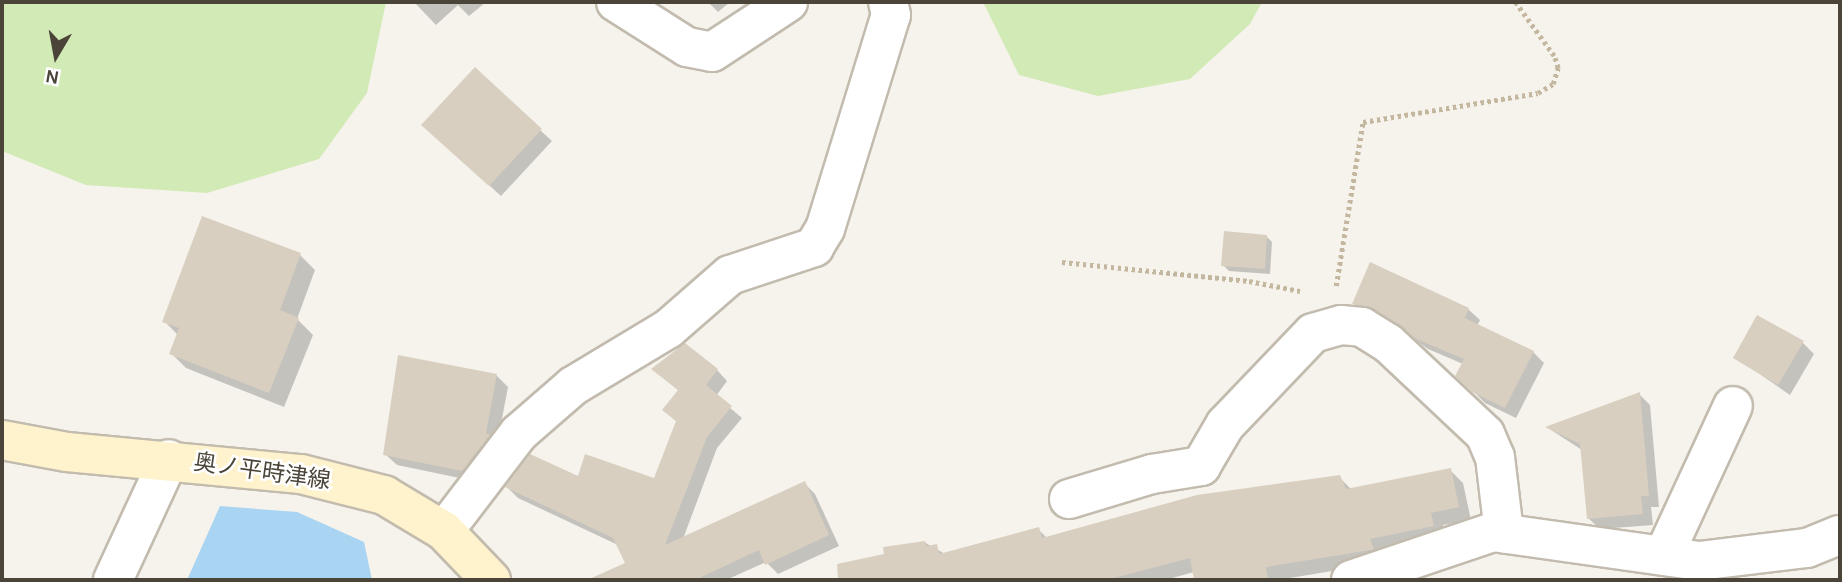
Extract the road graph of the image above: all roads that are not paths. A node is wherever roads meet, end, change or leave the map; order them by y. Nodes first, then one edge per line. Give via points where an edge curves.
1 (616, 2) edge
2 (788, 2) edge
3 (888, 2) edge
4 (1733, 405) dead end
5 (2, 440) edge
6 (169, 459) junction
7 (1069, 499) dead end
8 (444, 531) junction
9 (1504, 533) junction
10 (1840, 535) edge
11 (1664, 555) junction
12 (113, 580) edge
13 (491, 580) edge
14 (1351, 580) edge

1 - 2 street via 687,47 712,52
3 - 8 street via 891,15 825,229 814,247 730,275 668,329 573,386 519,433
4 - 11 street
5 - 6 main road, 奥ノ平時津線 via 67,452
6 - 8 main road, 奥ノ平時津線 via 301,474 384,495
6 - 12 street
7 - 9 street via 1152,474 1201,466 1225,425 1331,313 1388,343 1485,434 1495,457
8 - 13 main road, 奥ノ平時津線
9 - 11 street
9 - 14 street via 1493,532
10 - 11 street via 1807,548 1699,561

